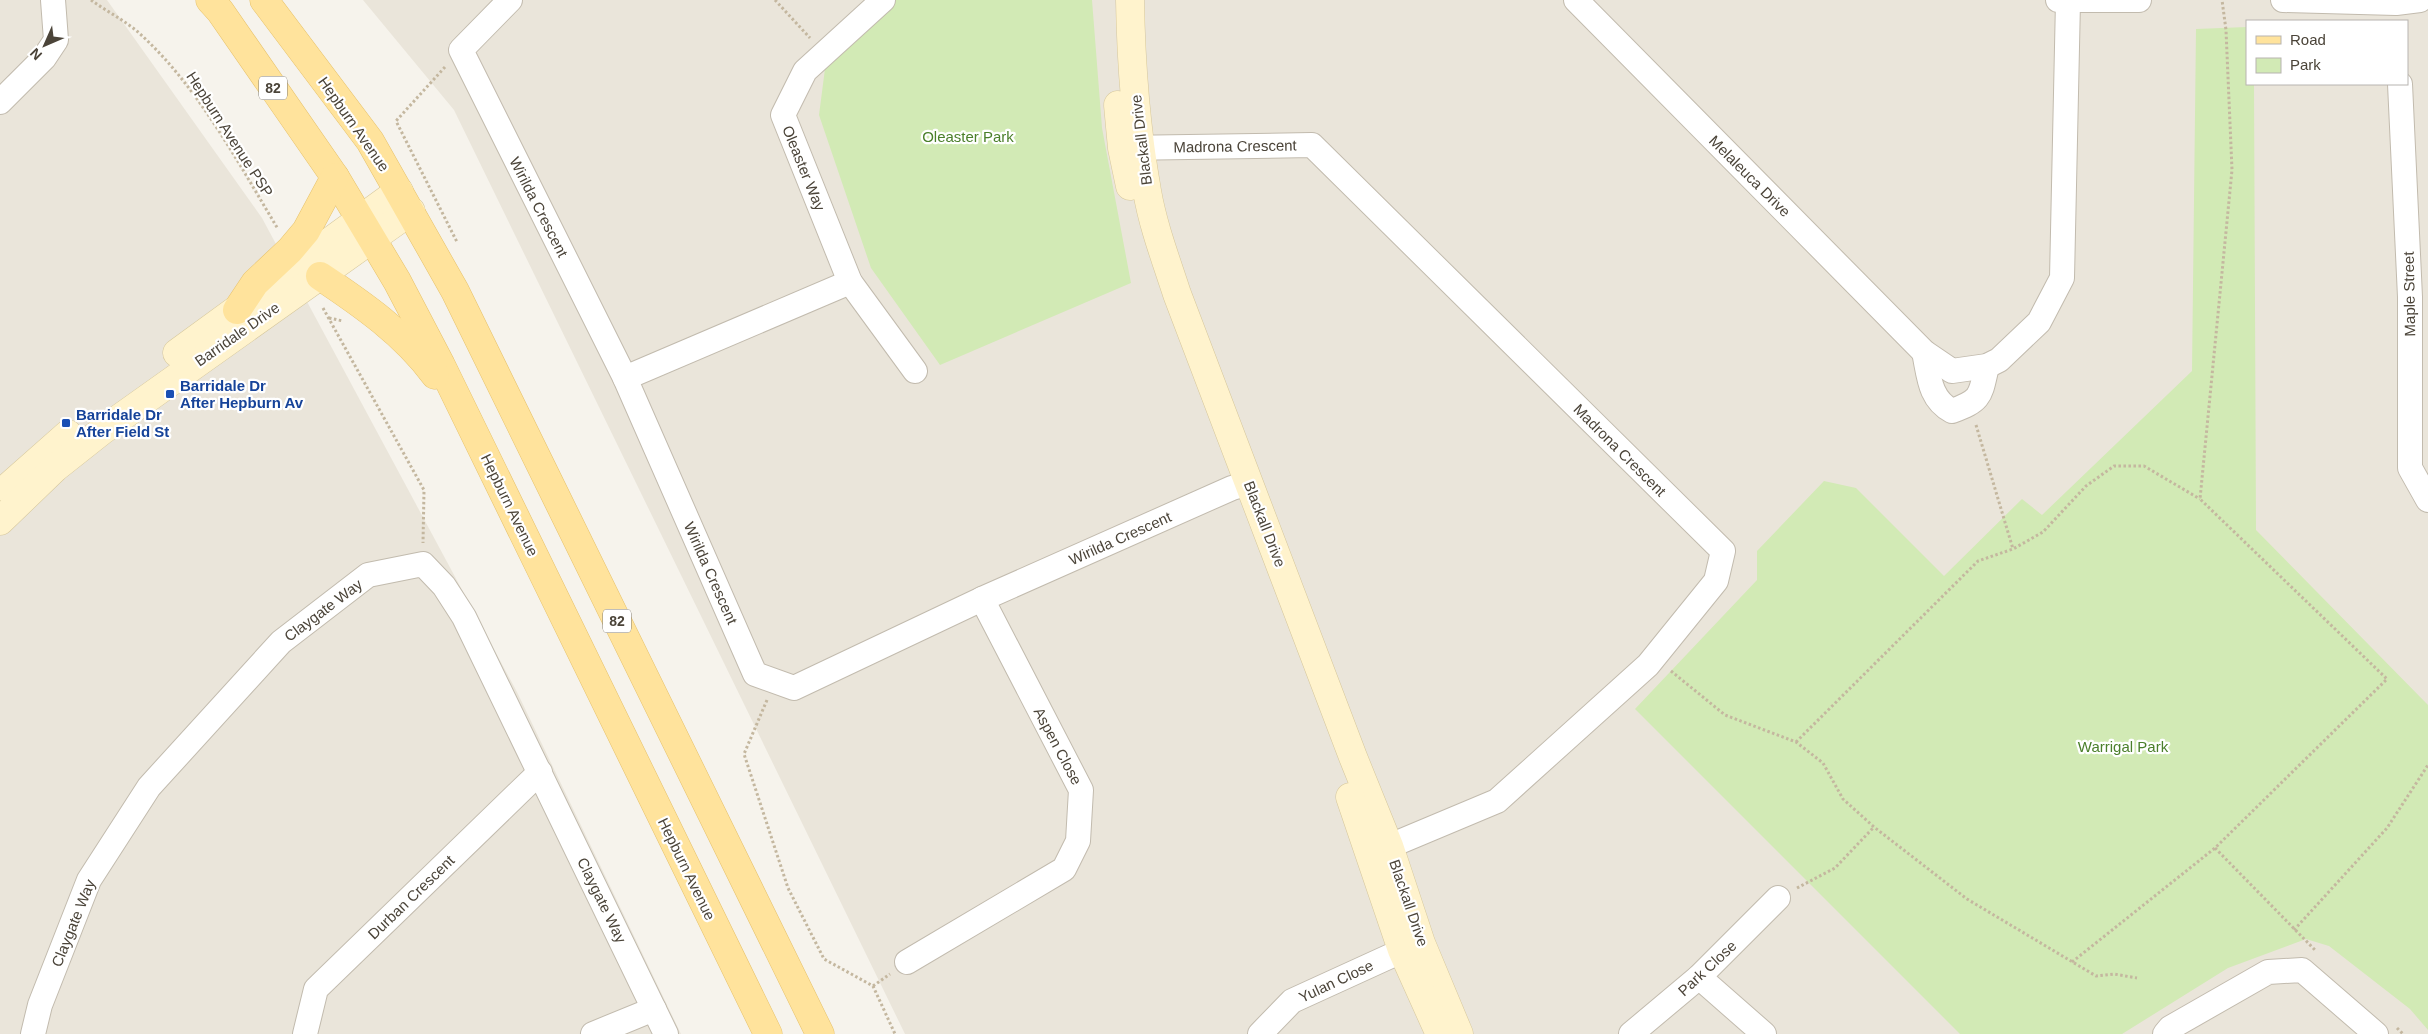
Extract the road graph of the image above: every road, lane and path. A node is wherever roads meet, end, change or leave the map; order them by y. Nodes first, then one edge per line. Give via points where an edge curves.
1 (91, 0) edge
2 (210, 0) edge
3 (264, 0) edge
4 (510, 0) edge
5 (775, 0) edge
6 (883, 0) edge
7 (1113, 0) edge
8 (1130, 0) edge
9 (1576, 0) edge
10 (2139, 0) edge
11 (2222, 0) edge
12 (2283, 0) edge
13 (2420, 0) edge
14 (2063, 1) edge
15 (54, 5) edge
16 (2397, 12) edge
17 (825, 54) junction
18 (2400, 85) edge
19 (0, 102) edge
20 (1132, 148) junction
21 (336, 177) junction
22 (405, 201) junction
23 (278, 228) dead end
24 (367, 229) junction
25 (320, 276) junction
26 (850, 282) junction
27 (2419, 296) edge
28 (237, 310) junction
29 (329, 318) dead end
30 (1924, 352) junction
31 (1987, 366) junction
32 (915, 370) dead end
33 (625, 378) junction
34 (1968, 405) junction
35 (467, 419) junction
36 (1241, 486) junction
37 (2200, 499) junction
38 (2428, 500) edge
39 (3, 505) edge
40 (2013, 549) junction
41 (422, 564) junction
42 (982, 600) junction
43 (1648, 665) junction
44 (775, 681) junction
45 (1796, 742) junction
46 (2428, 765) edge
47 (540, 772) junction
48 (1874, 827) junction
49 (2215, 848) junction
50 (1380, 850) junction
51 (1778, 898) joint
52 (2294, 930) junction
53 (1412, 946) junction
54 (2321, 956) dead end
55 (907, 962) dead end
56 (2072, 962) junction
57 (1699, 978) junction
58 (2137, 978) dead end
59 (654, 1009) junction
60 (2386, 1031) edge
61 (33, 1034) edge
62 (305, 1034) edge
63 (593, 1034) edge
64 (666, 1034) edge
65 (768, 1034) edge
66 (820, 1034) edge
67 (895, 1034) edge
68 (1260, 1034) edge
69 (1439, 1034) edge
70 (1459, 1034) edge
71 (1631, 1034) edge
72 (1764, 1034) edge
73 (2165, 1034) edge
74 (2403, 1034) edge

1 - 23 path, Hepburn Avenue PSP via 136,31 161,54 205,111
2 - 21 main road, Hepburn Avenue / 82
3 - 22 main road, Hepburn Avenue / 82 via 370,141
4 - 33 street, Wirilda Crescent via 461,50
5 - 17 path
6 - 17 street, Oleaster Way
7 - 20 main road, Blackall Drive via 1114,56
8 - 20 main road, Blackall Drive via 1134,78
9 - 30 street, Melaleuca Drive
10 - 14 street
11 - 37 path via 2232,170
12 - 16 street
13 - 16 street
14 - 31 street, Melaleuca Drive via 2062,278 2039,322 1999,360
15 - 19 street via 56,40 44,58
17 - 26 street, Oleaster Way via 805,71 783,115
18 - 27 street, Maple Street
20 - 36 main road, Blackall Drive via 1139,230 1155,287
20 - 43 street, Madrona Crescent via 1312,145 1723,551 1716,581
21 - 24 main road, Hepburn Avenue / 82
21 - 28 main road via 306,231 255,283
22 - 24 main road, Barridale Drive
22 - 66 main road, Hepburn Avenue / 82 via 455,290
24 - 25 main road, Barridale Drive
24 - 28 main road, Barridale Drive
24 - 35 main road, Hepburn Avenue / 82
25 - 35 main road via 365,306 400,337 432,370
25 - 39 main road, Barridale Drive
26 - 32 street, Oleaster Way
26 - 33 street
27 - 38 street, Maple Street via 2410,468
28 - 39 main road, Barridale Drive via 38,458
29 - 41 path via 424,490
30 - 31 street, Melaleuca Drive via 1952,371
30 - 34 street via 1933,393 1943,406 1952,411
31 - 34 street via 1981,391
33 - 44 street, Wirilda Crescent via 755,674
34 - 40 path
35 - 65 main road, Hepburn Avenue / 82
36 - 42 street, Wirilda Crescent
36 - 50 main road, Blackall Drive
37 - 40 path via 2144,466 2114,466 2086,486 2043,532
37 - 49 path via 2387,679
40 - 45 path via 1978,561
41 - 47 street, Claygate Way via 444,586 464,617
41 - 61 street, Claygate Way via 368,575 281,642 150,787 89,880 40,1005
42 - 44 street, Wirilda Crescent via 794,688
42 - 55 street, Aspen Close via 1081,790 1078,841 1064,869
43 - 45 path via 1666,667 1725,715
43 - 50 street, Madrona Crescent via 1497,801
44 - 67 path via 744,754 788,888 824,958 873,986
45 - 48 path via 1823,763 1843,800
46 - 52 path via 2387,828
47 - 59 street, Claygate Way
47 - 62 street, Durban Crescent via 316,989
48 - 51 path via 1836,868
48 - 56 path via 1967,899
49 - 52 path
49 - 56 path
50 - 53 main road, Blackall Drive
51 - 57 street, Park Close
52 - 54 path
53 - 68 street, Yulan Close via 1292,1001
53 - 69 main road, Blackall Drive
53 - 70 main road, Blackall Drive
56 - 58 path via 2096,976 2114,974
57 - 71 street, Park Close
57 - 72 street
59 - 63 street
59 - 64 street, Claygate Way
60 - 73 street via 2302,970 2268,972 2170,1028
60 - 74 path

